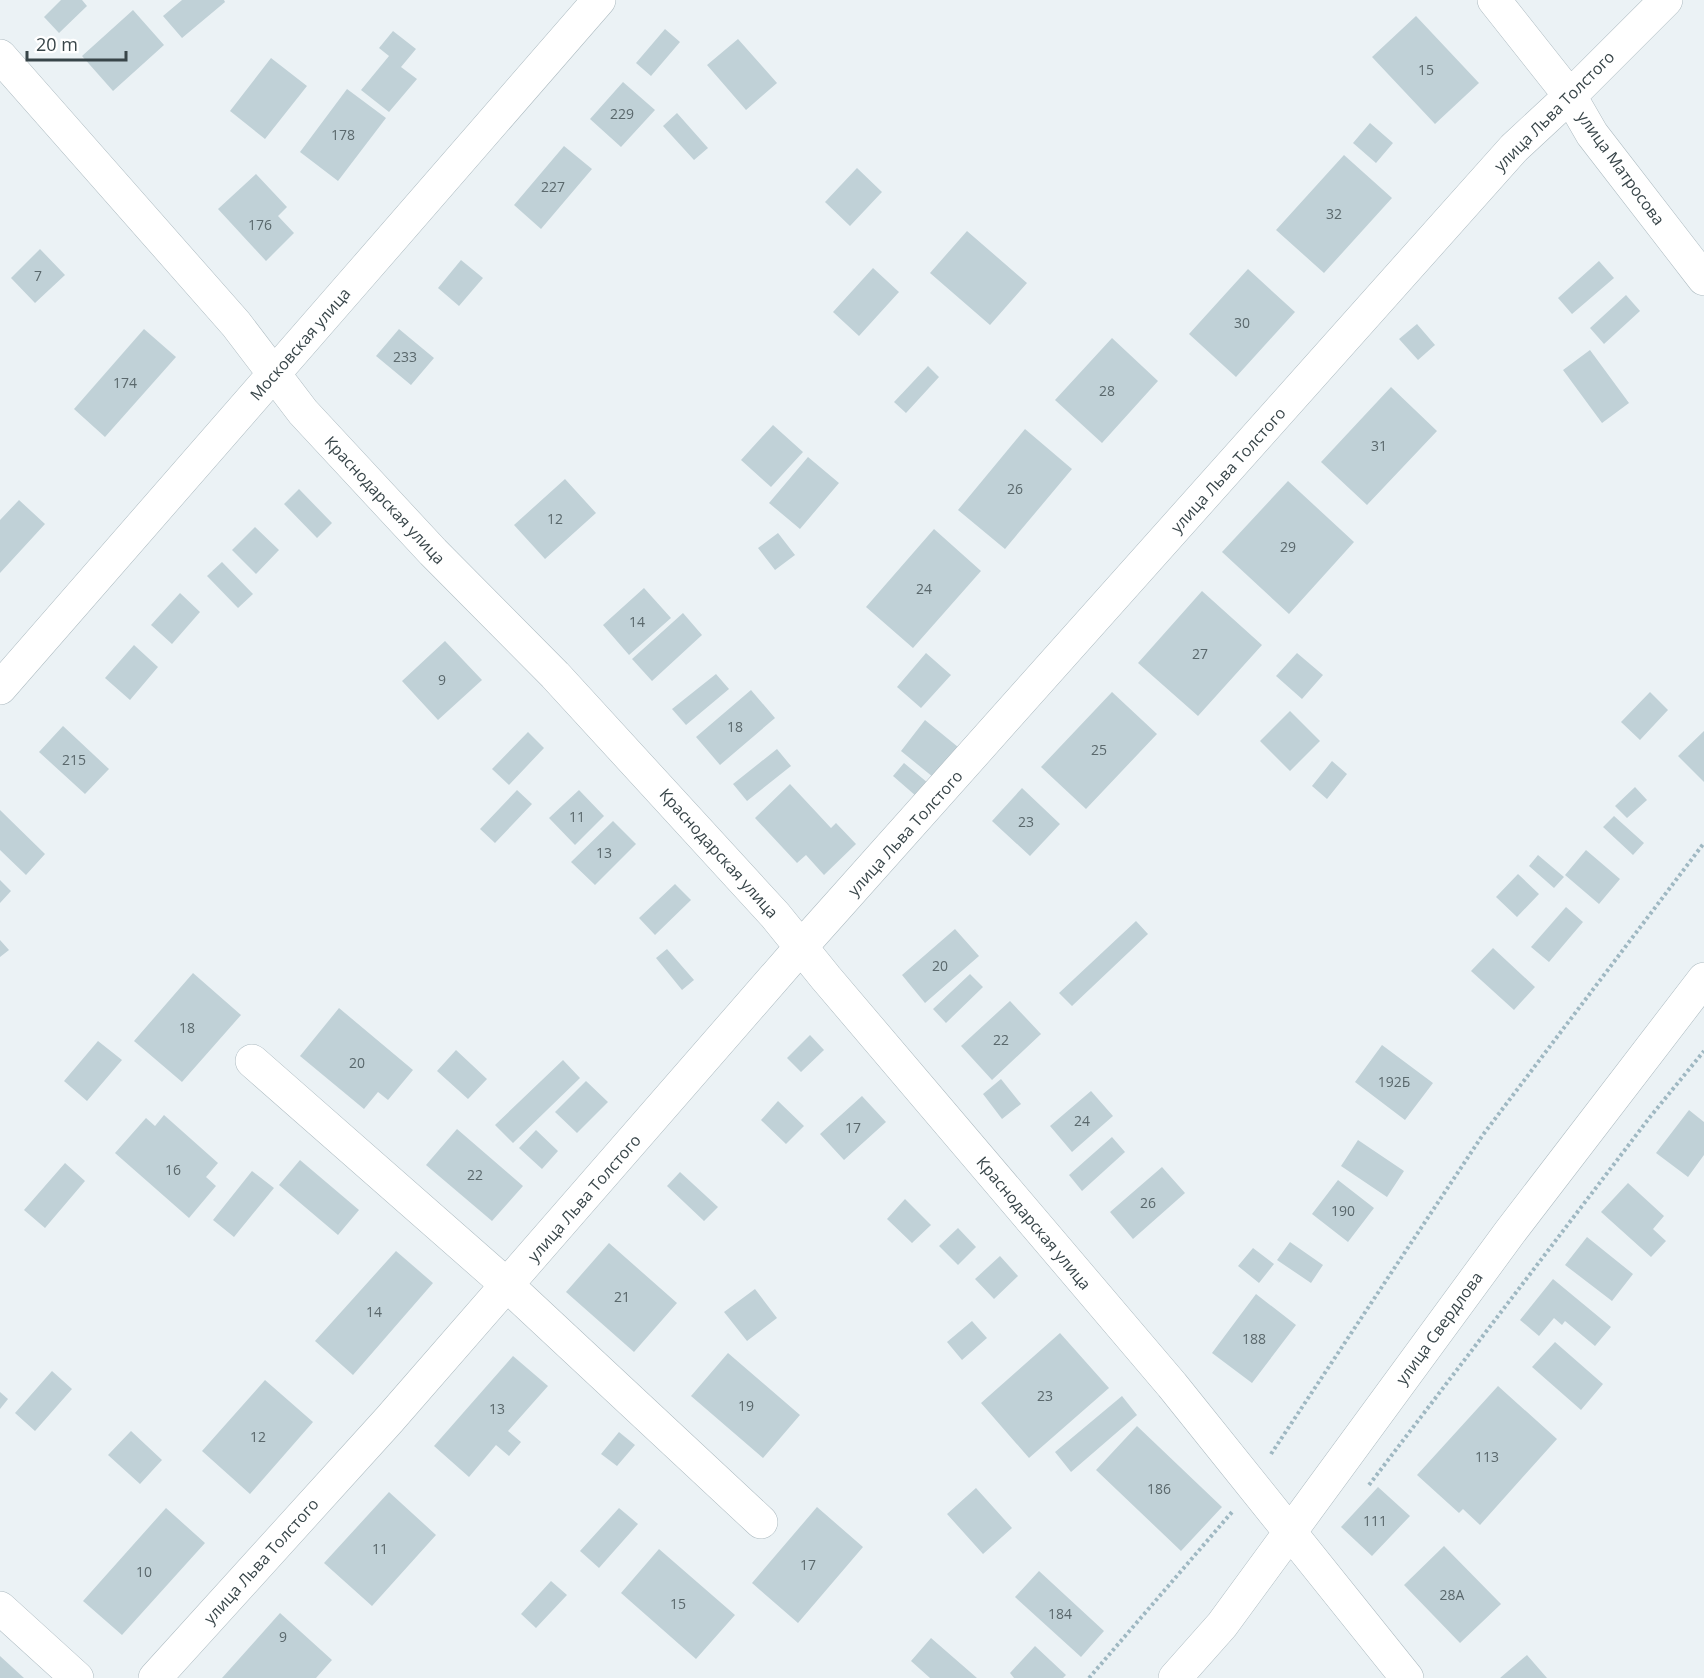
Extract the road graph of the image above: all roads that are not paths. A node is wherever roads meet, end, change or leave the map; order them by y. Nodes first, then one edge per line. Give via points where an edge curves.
1 (599, 0) edge
2 (1494, 0) edge
3 (1666, 0) edge
4 (0, 56) edge
5 (1570, 96) junction
6 (1704, 279) edge
7 (273, 374) junction
8 (0, 688) edge
9 (801, 947) junction
10 (1704, 979) edge
11 (252, 1061) dead end
12 (507, 1285) junction
13 (761, 1522) dead end
14 (1290, 1532) junction
15 (0, 1608) edge
16 (77, 1678) edge
17 (155, 1678) edge
18 (1175, 1678) edge
19 (1407, 1678) edge

1 - 7 street, Московская улица
2 - 5 street, улица Матросова
3 - 5 street, улица Льва Толстого
4 - 7 street, Краснодарская улица via 236,324
5 - 6 street, улица Матросова via 1592,134
5 - 9 street, улица Льва Толстого via 1514,148
7 - 8 street, Московская улица
7 - 9 street, Краснодарская улица via 303,412 555,675
9 - 12 street, улица Льва Толстого
9 - 14 street, Краснодарская улица via 1172,1385
10 - 14 street, улица Свердлова via 1510,1232
11 - 12 street
12 - 13 street
12 - 17 street, улица Льва Толстого
14 - 18 street, улица Свердлова via 1222,1625
14 - 19 street, Краснодарская улица
15 - 16 street

